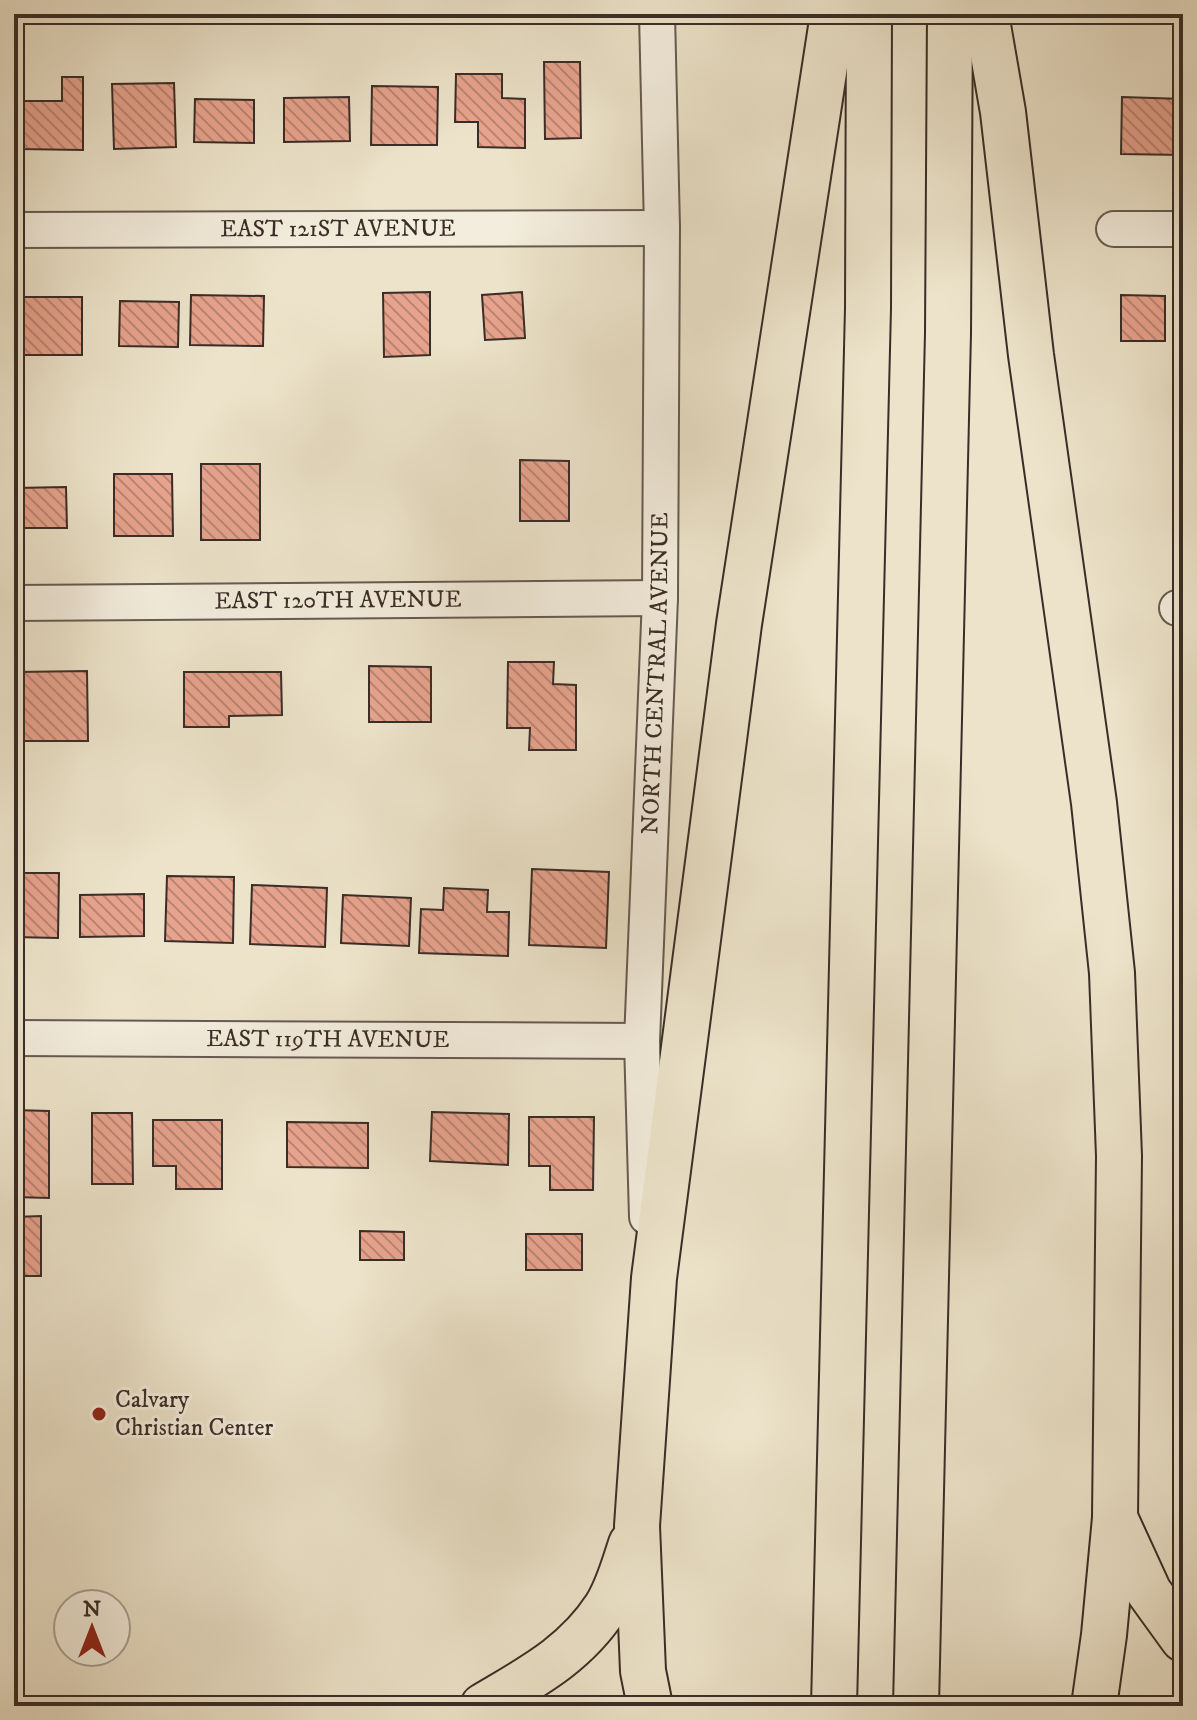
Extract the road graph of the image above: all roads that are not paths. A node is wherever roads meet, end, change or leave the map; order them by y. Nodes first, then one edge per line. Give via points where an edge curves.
1 (657, 14) edge
2 (833, 14) edge
3 (869, 14) edge
4 (950, 14) edge
5 (986, 14) edge
6 (662, 228) junction
7 (1114, 229) dead end
8 (1183, 229) edge
9 (14, 230) edge
10 (660, 598) junction
11 (14, 603) edge
12 (14, 1038) edge
13 (642, 1041) junction
14 (649, 1334) junction
15 (1115, 1518) junction
16 (637, 1526) junction
17 (1183, 1639) edge
18 (483, 1706) edge
19 (650, 1706) edge
20 (834, 1706) edge
21 (916, 1706) edge
22 (1094, 1706) edge

1 - 6 street, NORTH CENTRAL AVENUE
2 - 14 highway via 741,608
3 - 20 highway via 868,308
4 - 21 highway via 948,349
5 - 15 highway via 1108,927 1119,1156
6 - 9 street, EAST 121ST AVENUE
6 - 10 street, NORTH CENTRAL AVENUE
7 - 8 street
10 - 11 street, EAST 120TH AVENUE
10 - 13 street, NORTH CENTRAL AVENUE
12 - 13 street, EAST 119TH AVENUE
13 - 14 street, NORTH CENTRAL AVENUE
14 - 16 highway
15 - 17 highway via 1149,1592
15 - 22 highway
16 - 18 highway via 614,1592 592,1625 543,1672
16 - 19 highway via 643,1671

